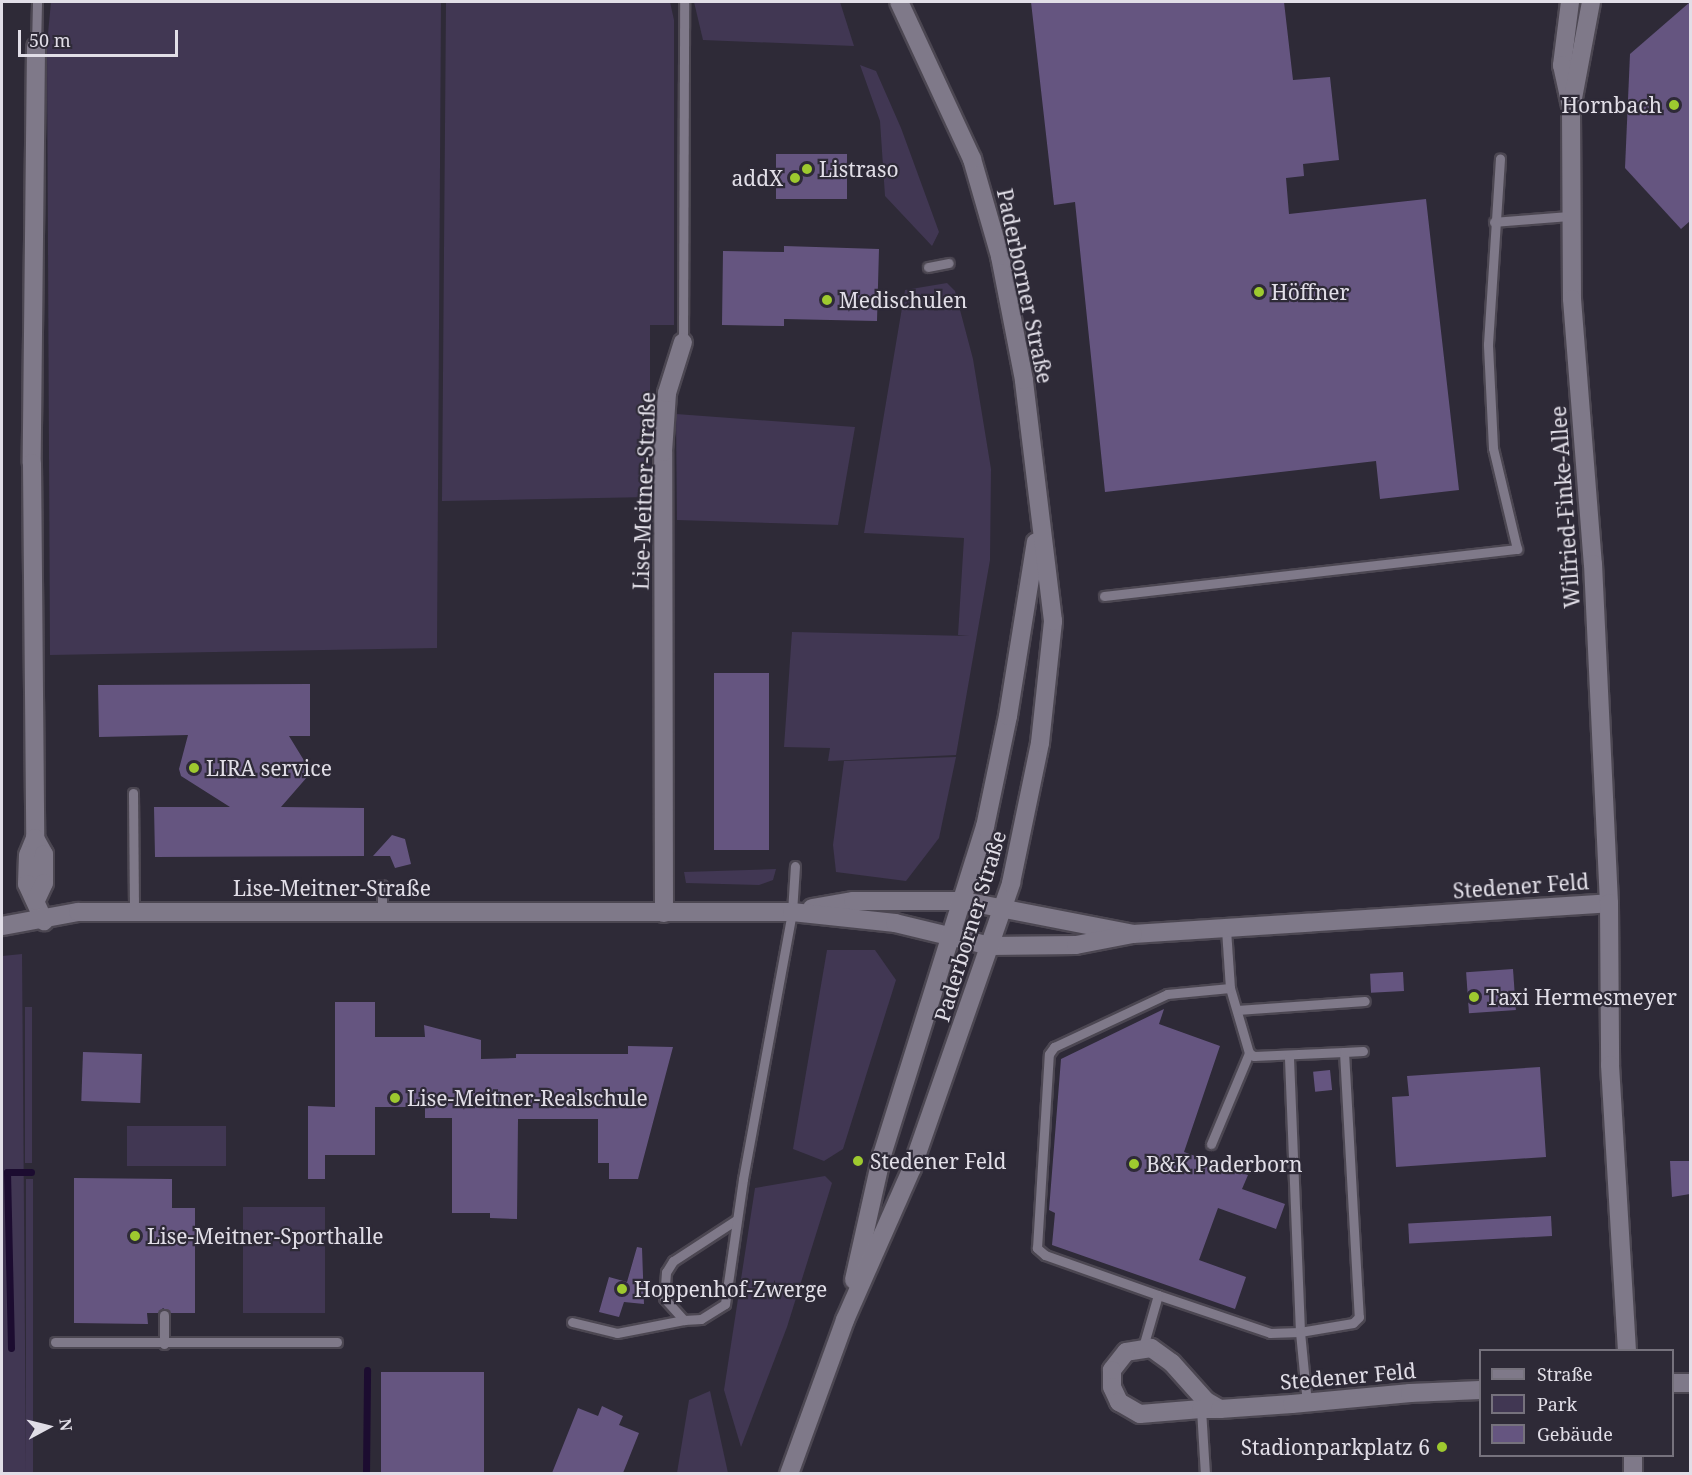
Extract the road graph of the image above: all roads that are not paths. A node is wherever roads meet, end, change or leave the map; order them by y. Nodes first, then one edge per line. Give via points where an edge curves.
1 (37, 2) edge
2 (684, 2) edge
3 (899, 2) edge
4 (1570, 2) edge
5 (1591, 2) edge
6 (36, 47) joint
7 (1571, 109) junction
8 (1500, 158) dead end
9 (1571, 216) junction
10 (1494, 222) junction
11 (949, 263) dead end
12 (928, 267) dead end
13 (683, 342) joint
14 (1039, 525) junction
15 (1104, 596) dead end
16 (133, 793) dead end
17 (795, 866) dead end
18 (382, 885) dead end
19 (964, 901) junction
20 (1609, 903) junction
21 (1003, 907) junction
22 (134, 911) junction
23 (382, 911) junction
24 (792, 912) junction
25 (664, 913) junction
26 (44, 921) junction
27 (2, 926) edge
28 (1226, 930) junction
29 (1133, 934) junction
30 (953, 937) junction
31 (990, 946) junction
32 (1230, 988) junction
33 (1365, 1001) dead end
34 (1237, 1010) junction
35 (1364, 1051) dead end
36 (1344, 1052) junction
37 (1249, 1053) junction
38 (1289, 1056) junction
39 (1211, 1144) dead end
40 (736, 1220) junction
41 (1158, 1294) junction
42 (164, 1315) dead end
43 (684, 1320) junction
44 (845, 1320) junction
45 (572, 1322) dead end
46 (1300, 1332) junction
47 (55, 1342) dead end
48 (337, 1342) dead end
49 (164, 1344) junction
50 (1143, 1347) junction
51 (1627, 1349) edge
52 (1674, 1383) edge
53 (1690, 1383) edge
54 (1479, 1390) edge
55 (1307, 1403) junction
56 (1201, 1409) junction
57 (1220, 1409) junction
58 (1632, 1457) edge
59 (789, 1473) edge
60 (1204, 1473) edge
61 (1633, 1473) edge

1 - 6 lane
2 - 13 lane, Lise-Meitner-Straße
3 - 14 street, Paderborner Straße via 954,117 986,202 1024,380
4 - 7 street, Wilfried-Finke-Allee via 1562,65
5 - 7 street, Wilfried-Finke-Allee
6 - 26 street via 32,463 35,838 44,854 44,883 36,900
7 - 9 street, Wilfried-Finke-Allee
8 - 10 lane
9 - 10 lane
9 - 20 street, Wilfried-Finke-Allee
10 - 15 lane via 1488,344 1492,448 1517,549
11 - 12 lane
13 - 25 street, Lise-Meitner-Straße via 667,393 663,452
14 - 19 street, Paderborner Straße via 986,828
14 - 21 street, Paderborner Straße via 1053,621 1046,701 1022,837
16 - 22 lane
17 - 24 lane
18 - 23 lane
19 - 21 street, Lise-Meitner-Straße
19 - 24 street, Lise-Meitner-Straße via 853,901
19 - 30 street, Paderborner Straße
20 - 28 street, Stedener Feld
20 - 51 street, Stedener Feld via 1610,1065
21 - 29 street, Stedener Feld
21 - 31 street, Paderborner Straße
22 - 23 street, Lise-Meitner-Straße
22 - 26 street, Lise-Meitner-Straße via 78,912
23 - 25 street, Lise-Meitner-Straße
24 - 25 street, Lise-Meitner-Straße
24 - 30 street, Lise-Meitner-Straße via 887,922
24 - 40 lane
26 - 27 street, Lise-Meitner-Straße
28 - 29 street, Stedener Feld
28 - 32 lane
29 - 31 street, Stedener Feld via 1076,945
30 - 31 street, Stedener Feld
30 - 44 street, Paderborner Straße via 882,1155
31 - 44 street, Paderborner Straße via 912,1168
32 - 34 lane
32 - 41 lane via 1167,994 1054,1047 1049,1054 1037,1248 1045,1255
33 - 34 lane
34 - 37 lane
35 - 36 lane
36 - 38 lane
36 - 46 lane via 1359,1317 1353,1323
37 - 38 lane via 1259,1058
37 - 39 lane
38 - 46 lane
40 - 43 lane via 725,1304 701,1319
40 - 43 lane via 673,1261 666,1272 664,1298
41 - 46 lane via 1270,1333
41 - 50 lane
42 - 49 lane
43 - 45 lane via 617,1332
44 - 59 street, Paderborner Straße
46 - 55 lane
47 - 49 lane
48 - 49 lane
50 - 56 street, Stedener Feld via 1126,1352 1112,1370 1112,1387 1119,1402 1140,1414
50 - 57 street via 1164,1356 1194,1390
52 - 53 street
54 - 55 street, Stedener Feld
55 - 57 street, Stedener Feld
56 - 57 street, Stedener Feld
56 - 60 lane
58 - 61 street

